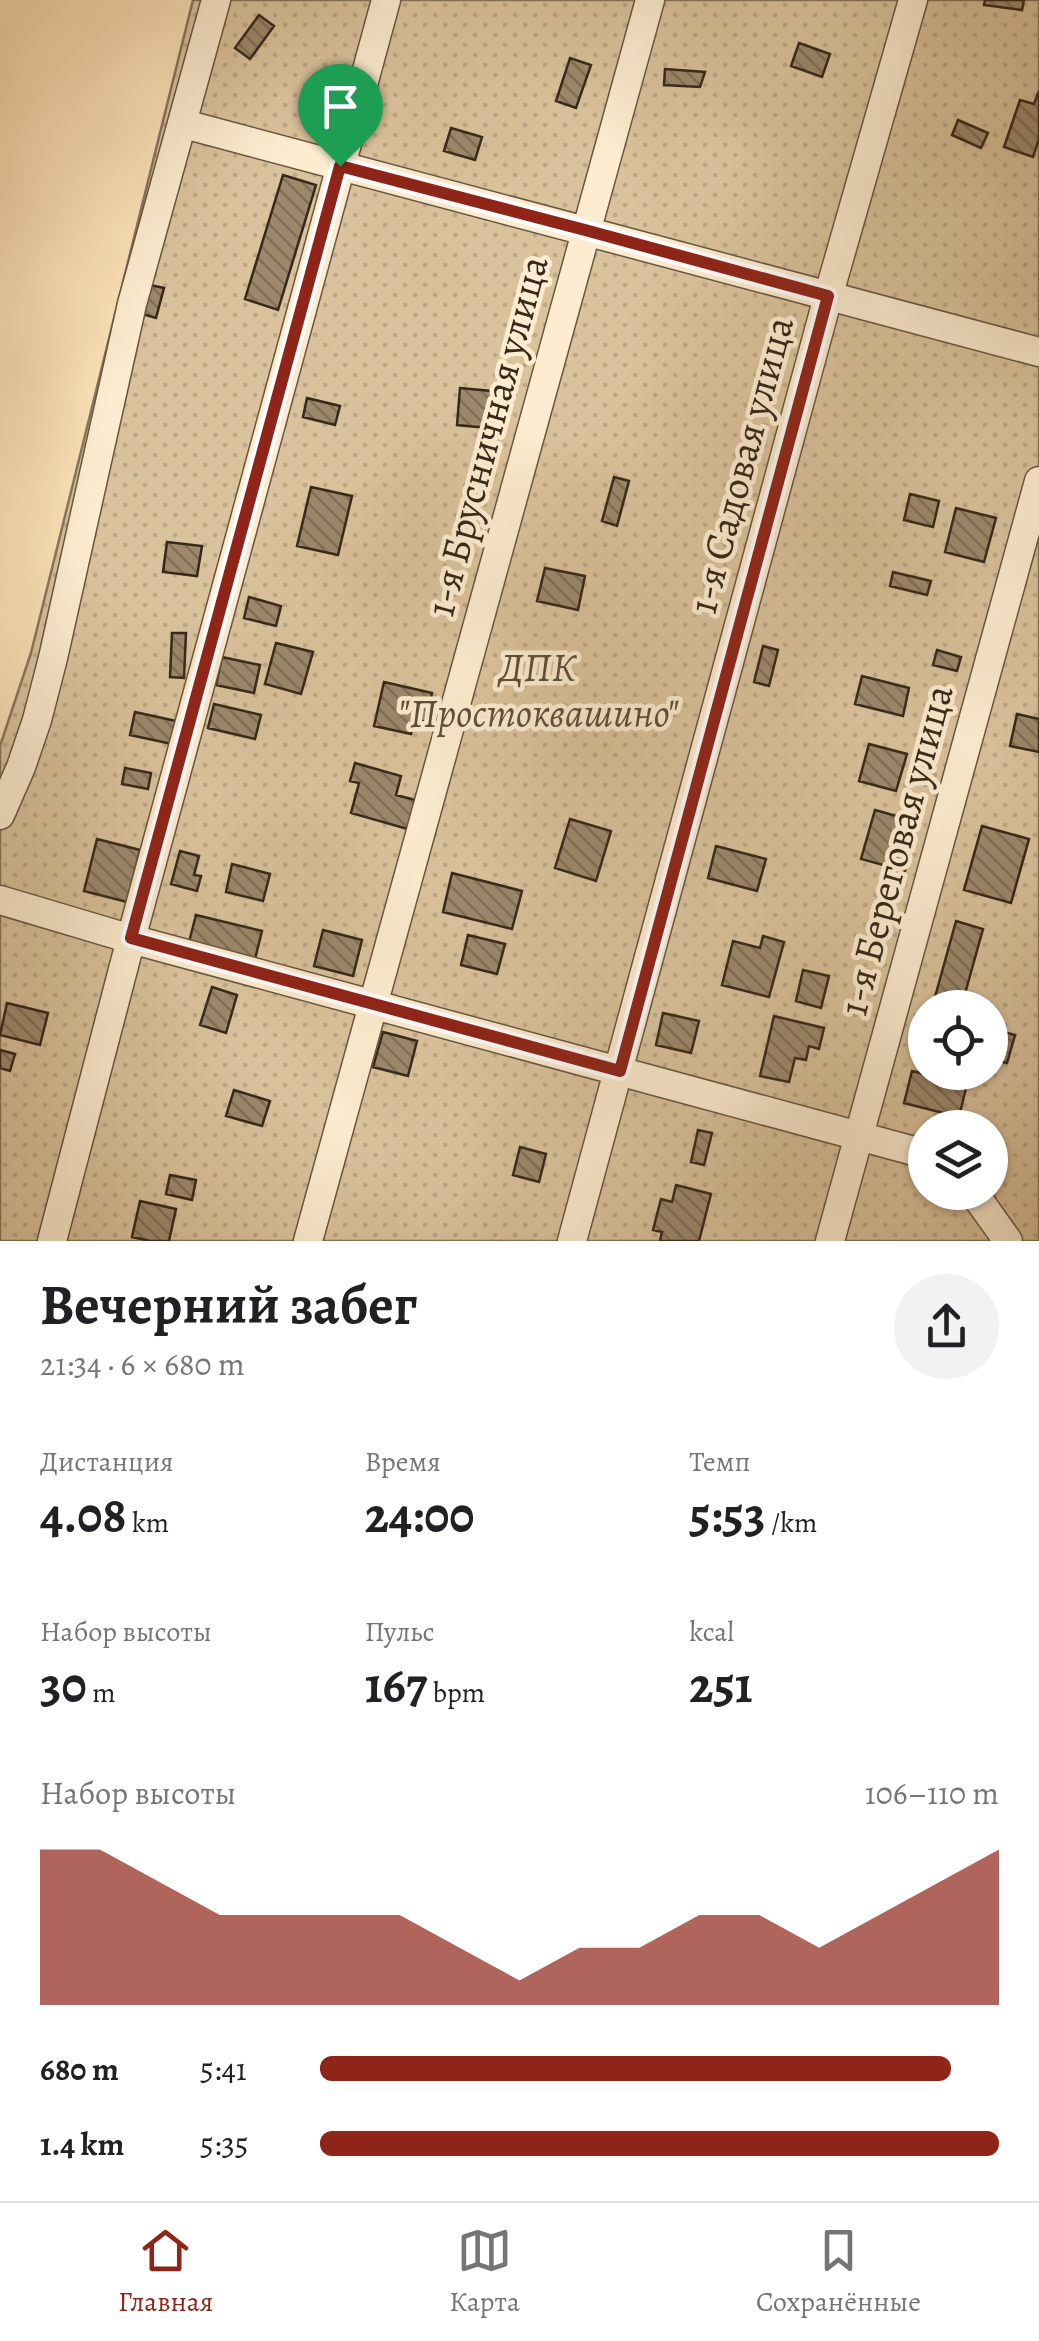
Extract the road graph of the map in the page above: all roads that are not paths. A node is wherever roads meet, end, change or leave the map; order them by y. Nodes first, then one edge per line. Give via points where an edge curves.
1 (216, 0) edge
2 (386, 0) edge
3 (650, 0) edge
4 (913, 0) edge
5 (184, 124) junction
6 (340, 166) junction
7 (585, 230) junction
8 (828, 296) junction
9 (1039, 352) edge
10 (1039, 481) edge
11 (0, 815) edge
12 (0, 900) edge
13 (131, 938) junction
14 (372, 1003) junction
15 (620, 1071) junction
16 (858, 1137) junction
17 (908, 1150) edge
18 (986, 1210) edge
19 (52, 1241) edge
20 (308, 1241) edge
21 (572, 1241) edge
22 (830, 1241) edge
23 (1008, 1241) edge

1 - 5 street
2 - 6 street
3 - 7 street, 1-я Брусничная улица
4 - 8 street, 1-я Садовая улица
5 - 6 street
5 - 11 street via 132,304 54,658
6 - 7 street
6 - 13 street
7 - 8 street
7 - 14 street, 1-я Брусничная улица
8 - 9 street
8 - 15 street, 1-я Садовая улица
10 - 16 street, 1-я Береговая улица
12 - 13 street
13 - 14 street
13 - 19 street
14 - 15 street
14 - 20 street, 1-я Брусничная улица
15 - 16 street
15 - 21 street, 1-я Садовая улица
16 - 17 street
16 - 22 street, 1-я Береговая улица
18 - 23 street

